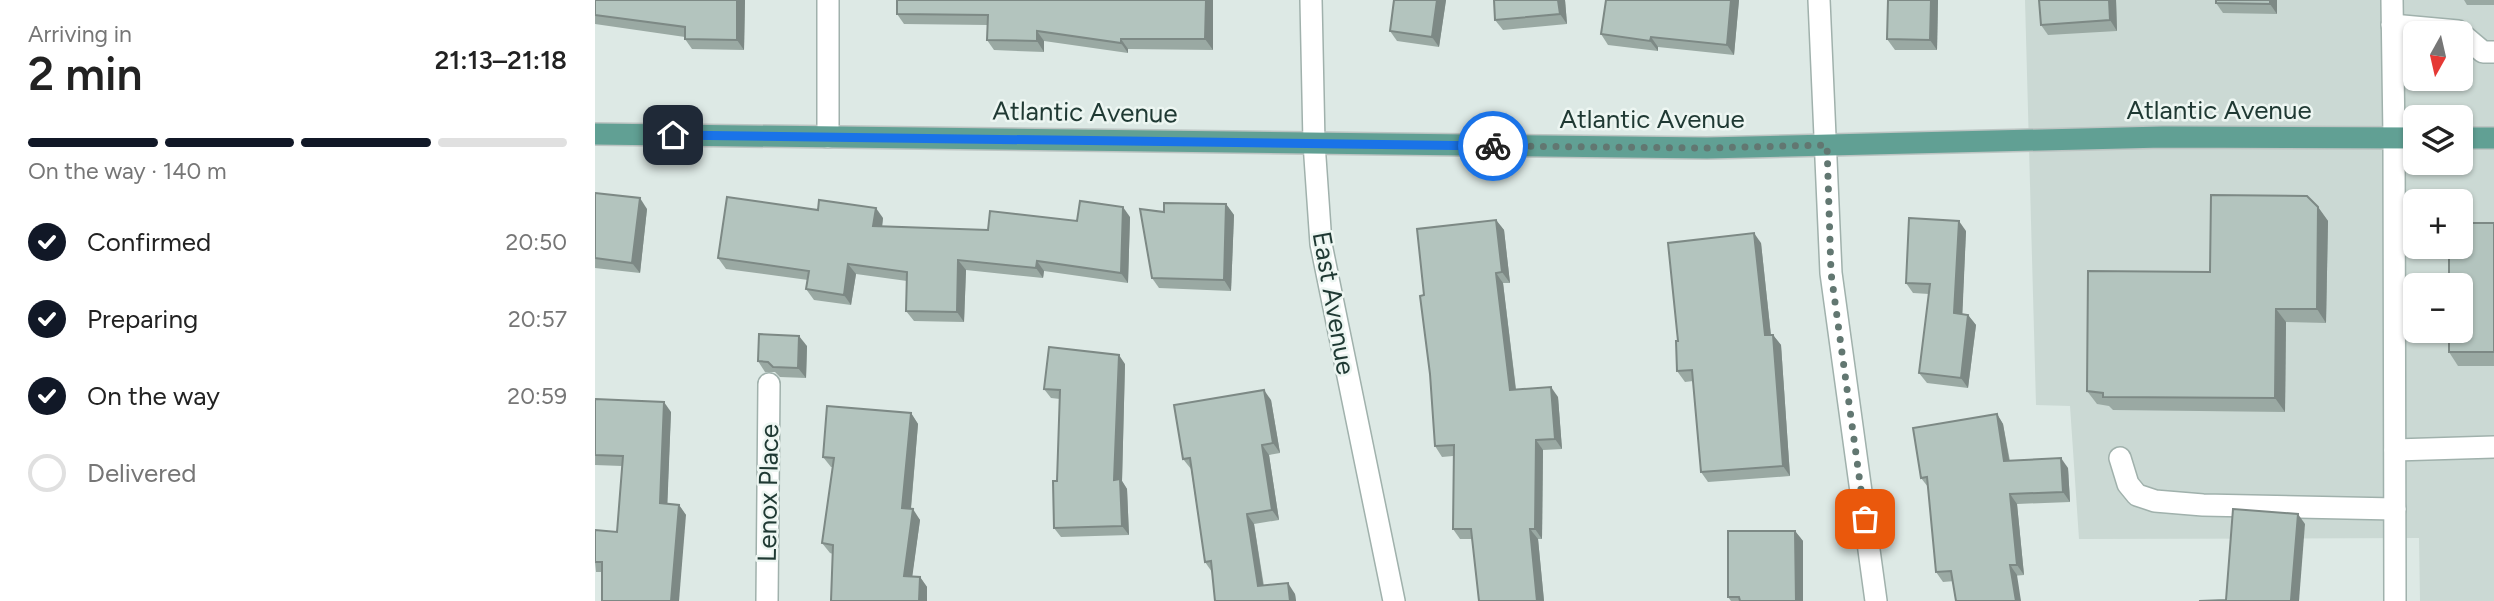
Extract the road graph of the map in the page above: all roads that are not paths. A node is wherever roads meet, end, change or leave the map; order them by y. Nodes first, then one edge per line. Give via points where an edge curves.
1 (828, 0) edge
2 (1311, 0) edge
3 (1819, 0) edge
4 (2392, 0) edge
5 (2392, 25) junction
6 (2494, 52) edge
7 (2403, 121) edge
8 (595, 134) edge
9 (828, 137) junction
10 (2403, 138) edge
11 (2473, 138) edge
12 (2494, 138) edge
13 (1314, 143) junction
14 (1827, 145) junction
15 (2404, 175) edge
16 (769, 384) edge
17 (2494, 447) edge
18 (2395, 450) junction
19 (2120, 458) dead end
20 (2395, 509) junction
21 (767, 601) edge
22 (1394, 601) edge
23 (1876, 601) edge
24 (2395, 601) edge

1 - 9 street
2 - 13 street, East Avenue
3 - 14 street
4 - 5 street
5 - 6 street via 2458,31 2483,52
5 - 7 street
8 - 9 main road, Atlantic Avenue
9 - 13 main road, Atlantic Avenue
10 - 14 main road, Atlantic Avenue via 2164,137
11 - 12 main road
13 - 14 main road, Atlantic Avenue
13 - 22 street, East Avenue via 1321,244
14 - 23 street via 1831,273
15 - 18 street
16 - 21 street, Lenox Place
17 - 18 street
18 - 20 street
19 - 20 street via 2137,495 2155,500
20 - 24 street

